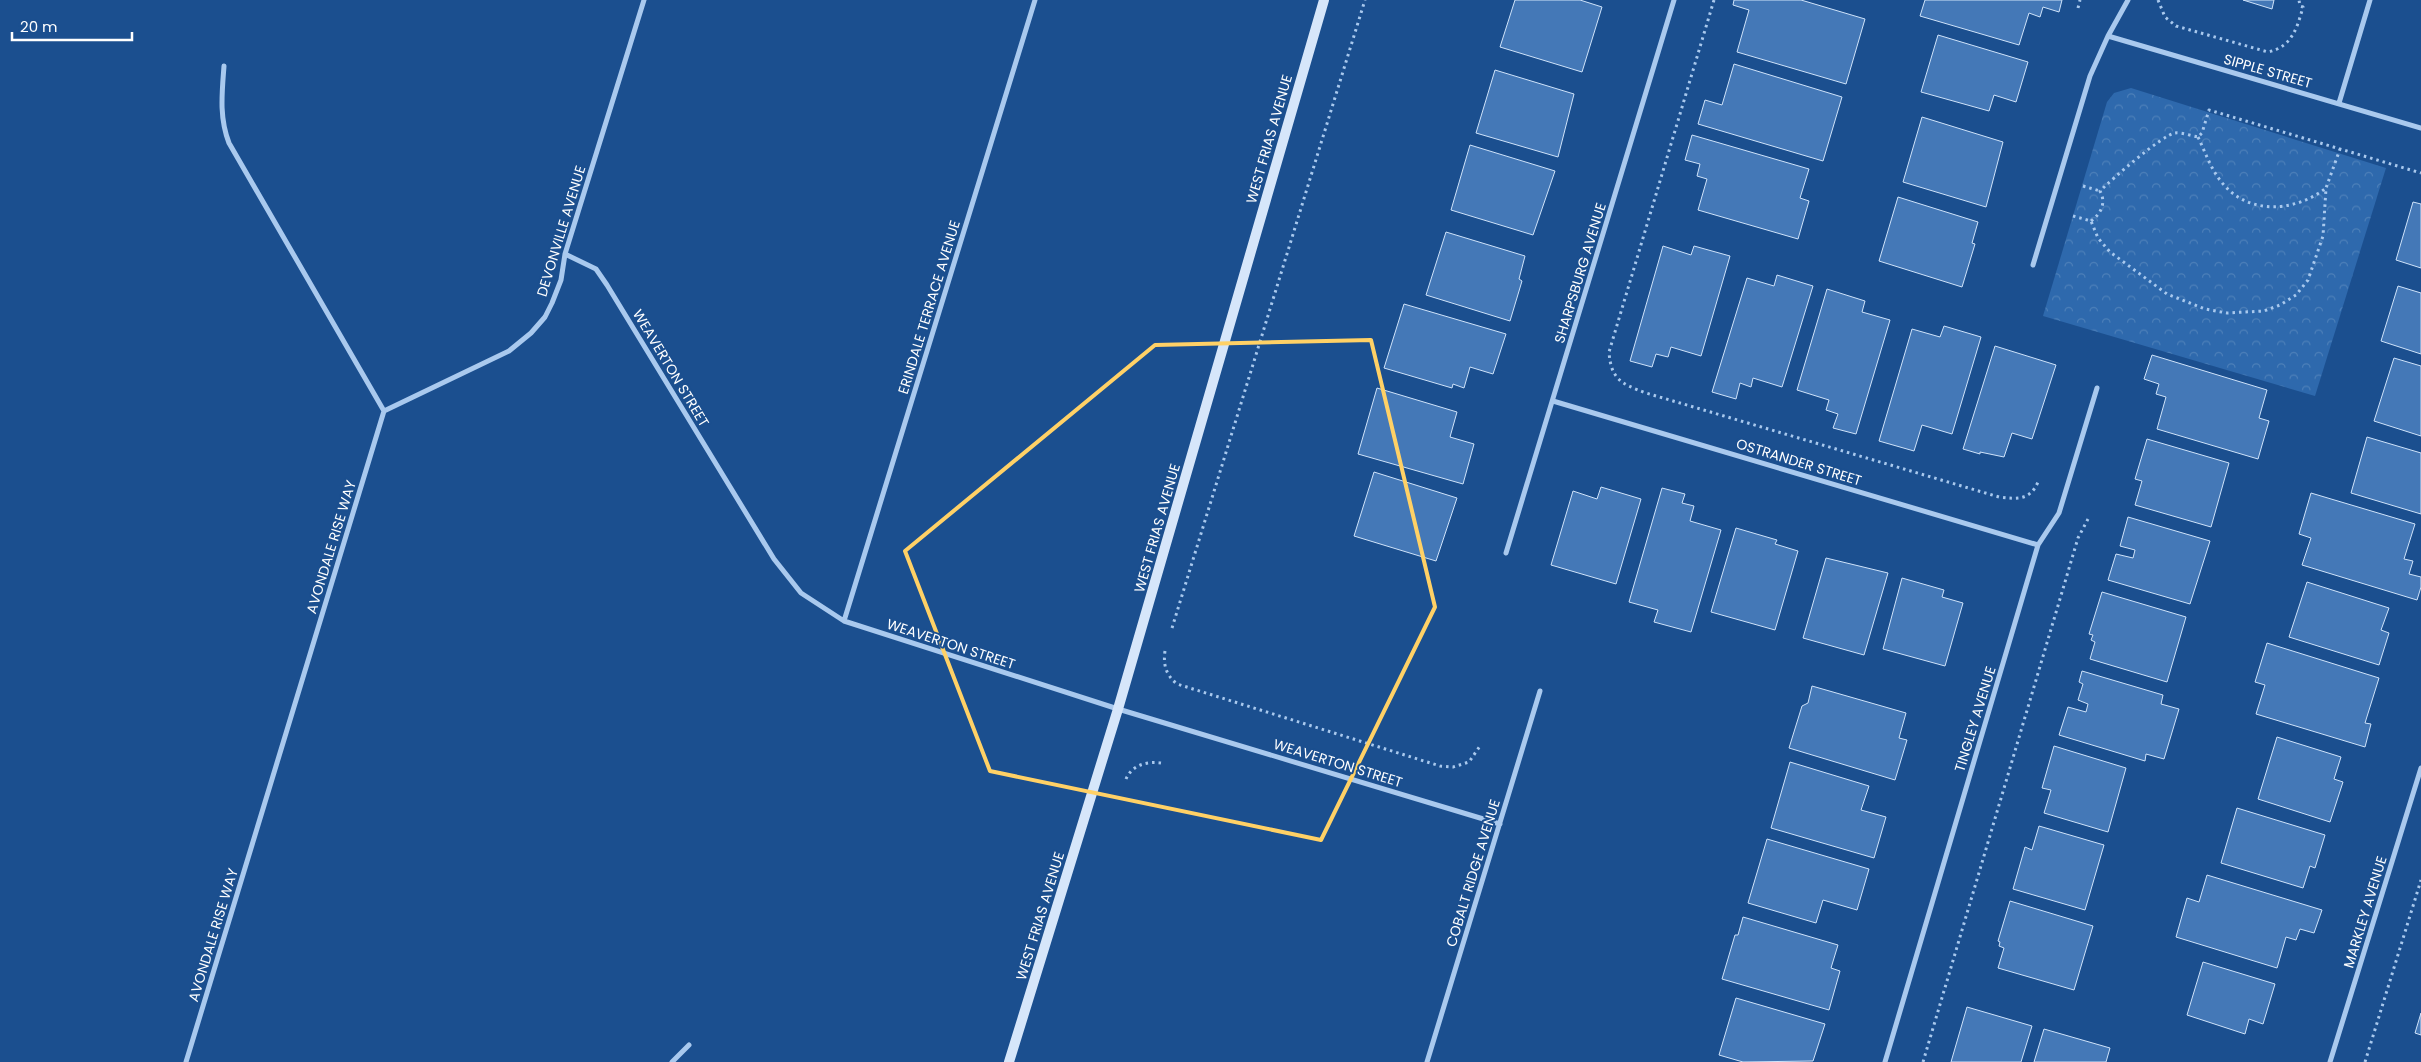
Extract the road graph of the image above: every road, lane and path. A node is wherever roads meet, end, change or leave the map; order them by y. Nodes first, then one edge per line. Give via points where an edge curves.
1 (644, 0) edge
2 (1035, 0) edge
3 (1324, 0) edge
4 (1365, 0) edge
5 (1674, 0) edge
6 (1714, 0) edge
7 (2080, 0) edge
8 (2128, 0) edge
9 (2158, 0) edge
10 (2299, 0) edge
11 (2370, 0) edge
12 (2078, 8) dead end
13 (2108, 36) junction
14 (224, 66) dead end
15 (2339, 103) junction
16 (2421, 128) edge
17 (2198, 137) junction
18 (2340, 149) junction
19 (2421, 173) edge
20 (2082, 186) dead end
21 (2326, 188) junction
22 (2100, 191) junction
23 (2073, 216) dead end
24 (2091, 221) junction
25 (565, 254) junction
26 (2033, 265) dead end
27 (2097, 388) dead end
28 (1553, 401) junction
29 (384, 412) junction
30 (2038, 482) dead end
31 (2088, 518) dead end
32 (2038, 545) junction
33 (1506, 553) dead end
34 (844, 622) junction
35 (1169, 636) dead end
36 (1166, 645) dead end
37 (1540, 691) dead end
38 (1118, 709) junction
39 (1480, 746) dead end
40 (1161, 762) dead end
41 (2421, 768) edge
42 (1125, 782) dead end
43 (1500, 824) junction
44 (2421, 880) edge
45 (689, 1045) dead end
46 (186, 1062) edge
47 (672, 1062) edge
48 (1009, 1062) edge
49 (1427, 1062) edge
50 (1885, 1062) edge
51 (1923, 1062) edge
52 (2330, 1062) edge
53 (2365, 1062) edge

1 - 25 street, DEVONVILLE AVENUE
2 - 34 street, ERINDALE TERRACE AVENUE
3 - 38 street, WEST FRIAS AVENUE
4 - 35 path
5 - 28 street, SHARPSBURG AVENUE
6 - 30 path via 1610,352 1610,365 1615,375 1623,384 1646,393 1999,497 2022,498 2035,490
7 - 12 path
8 - 13 street
9 - 10 path via 2165,17 2176,26 2268,52 2281,48 2293,36 2304,7 2300,6
11 - 15 street
13 - 15 street, SIPPLE STREET
13 - 26 street via 2090,76
14 - 29 street via 221,112 229,143
15 - 16 street, SIPPLE STREET
17 - 18 path via 2209,110
17 - 21 path via 2223,185 2242,199 2267,207 2290,206 2303,203
17 - 22 path via 2175,133 2163,138
18 - 19 path
18 - 21 path
20 - 22 path
21 - 24 path via 2323,236 2308,280 2296,294 2264,311 2227,313 2205,310 2167,294 2110,252 2098,238
22 - 24 path via 2102,208
23 - 24 path
25 - 29 street, DEVONVILLE AVENUE via 561,280 552,303 531,333 508,351
25 - 34 street, WEAVERTON STREET via 596,269 608,285 774,559 801,593
27 - 32 street, TINGLEY AVENUE via 2059,512
28 - 32 street, OSTRANDER STREET
28 - 33 street, SHARPSBURG AVENUE
29 - 46 street, AVONDALE RISE WAY
31 - 51 path via 2078,538
32 - 50 street, TINGLEY AVENUE
34 - 38 street, WEAVERTON STREET
36 - 39 path via 1164,666 1171,679 1207,695 1440,766 1453,767 1469,762
37 - 43 street, COBALT RIDGE AVENUE
38 - 43 street, WEAVERTON STREET
38 - 48 street, WEST FRIAS AVENUE
40 - 42 path via 1141,764 1128,774
41 - 52 street, MARKLEY AVENUE
43 - 49 street, COBALT RIDGE AVENUE
44 - 53 path
45 - 47 street

